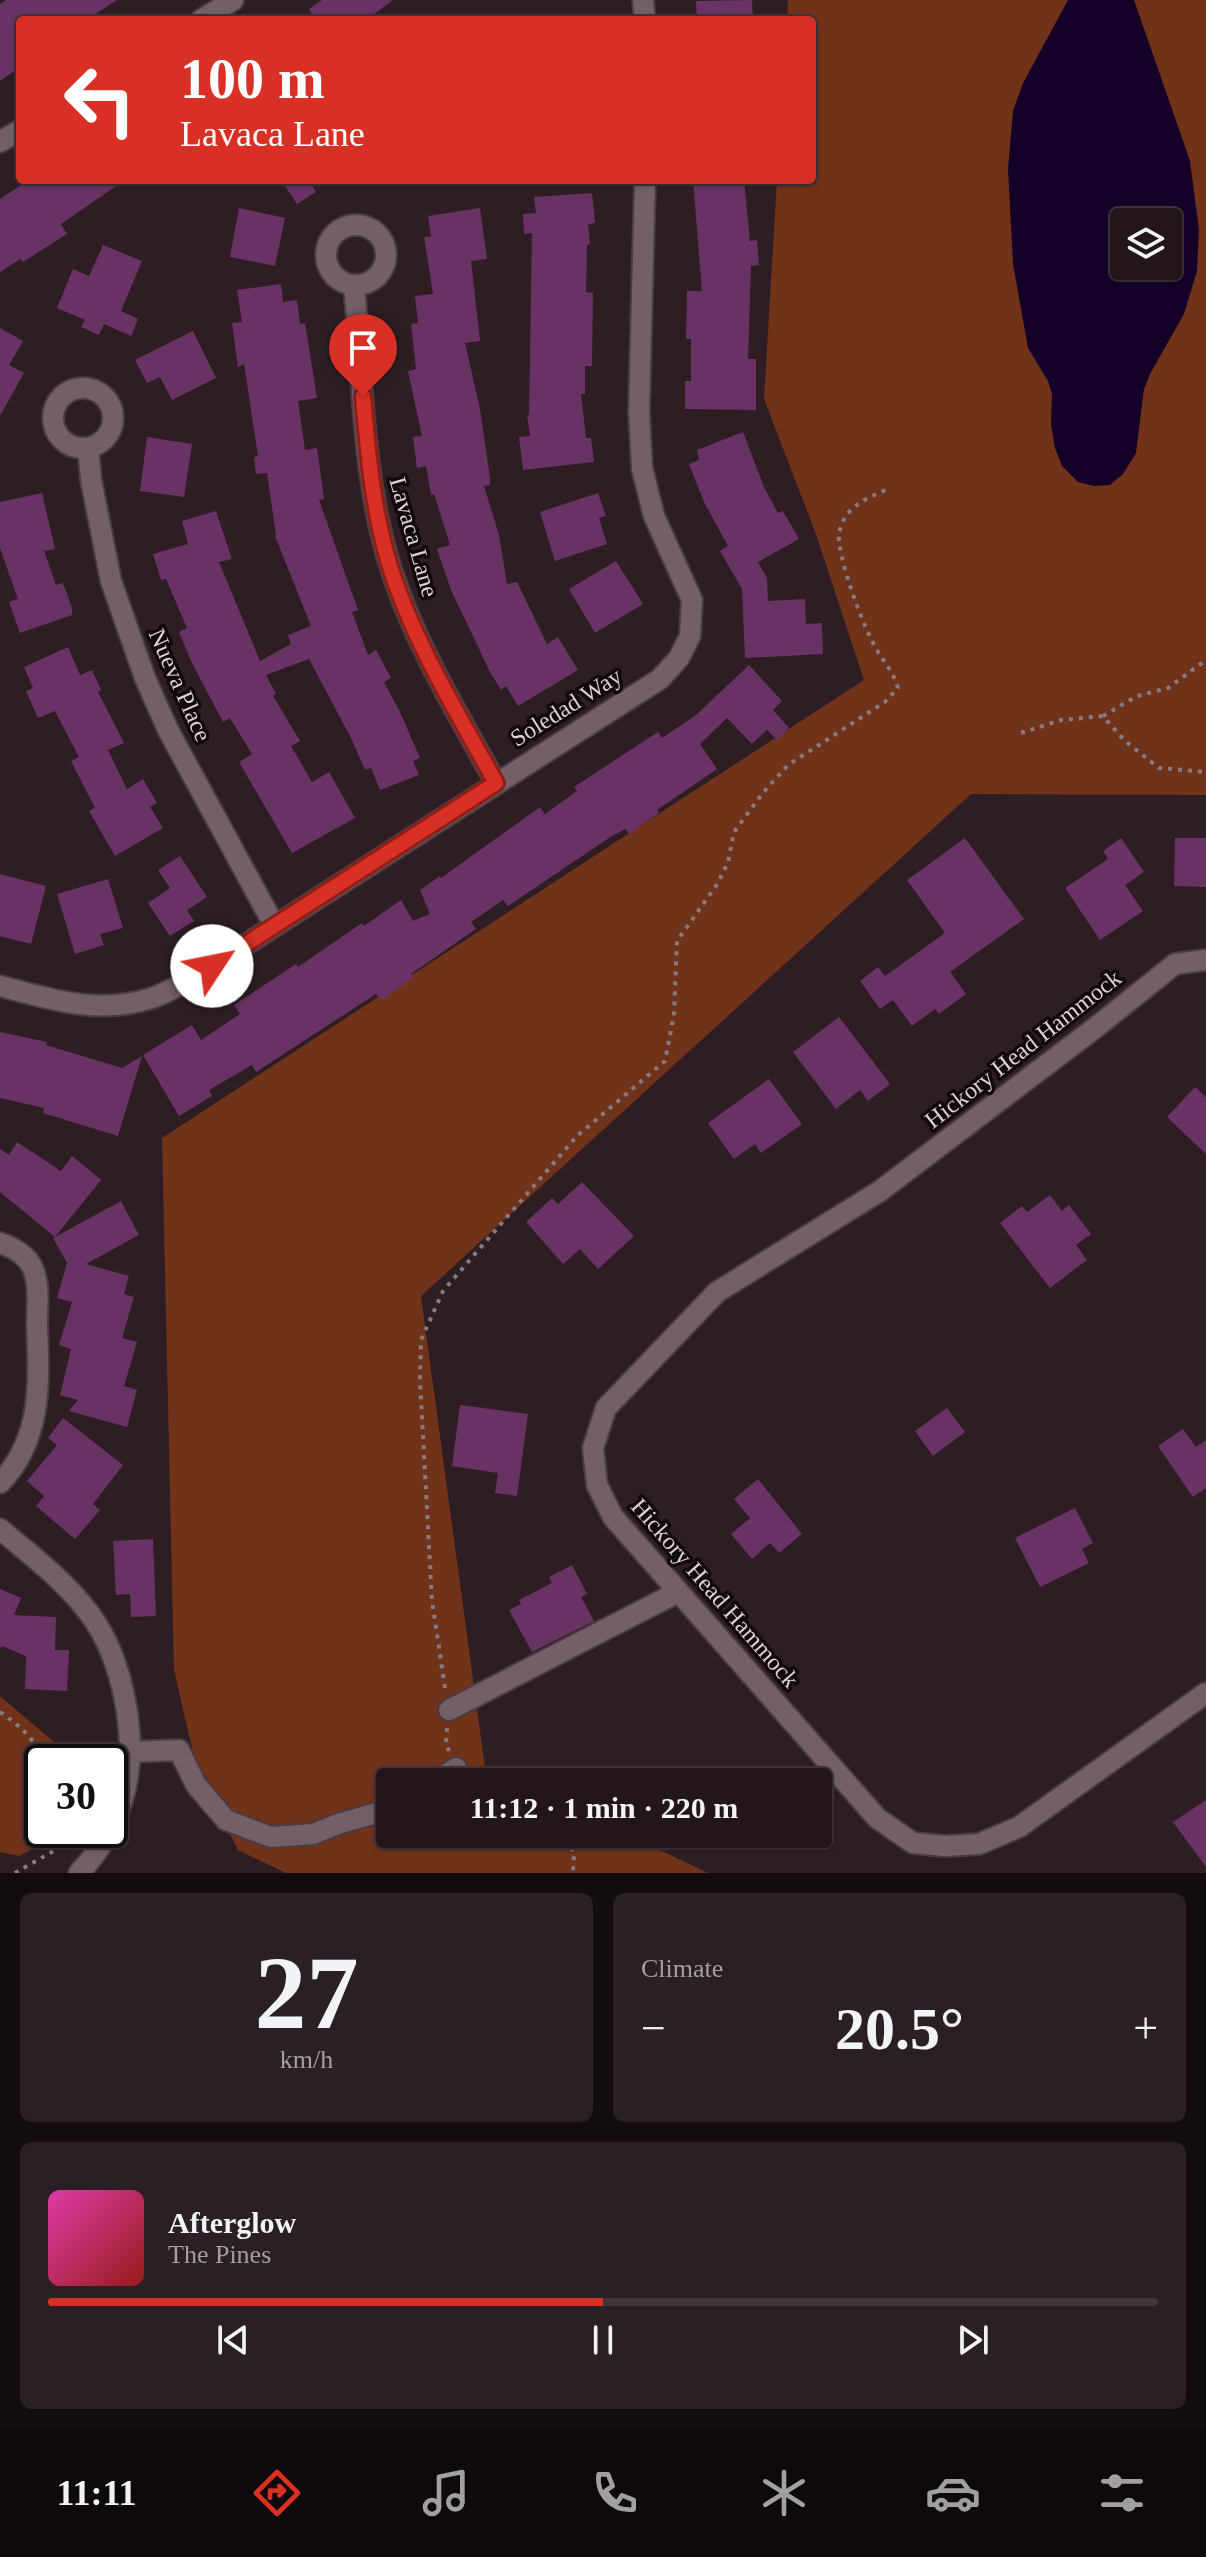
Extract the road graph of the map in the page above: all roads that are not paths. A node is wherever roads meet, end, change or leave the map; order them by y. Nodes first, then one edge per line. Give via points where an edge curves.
1 (233, 0) edge
2 (207, 16) edge
3 (645, 184) edge
4 (354, 285) dead end
5 (88, 448) dead end
6 (496, 783) junction
7 (274, 925) junction
8 (1206, 960) edge
9 (0, 986) edge
10 (0, 1243) edge
11 (0, 1483) edge
12 (0, 1529) edge
13 (678, 1592) junction
14 (1206, 1693) edge
15 (449, 1710) road end
16 (129, 1752) junction
17 (376, 1813) edge
18 (81, 1872) edge

1 - 2 street
3 - 6 street, Soledad Way via 642,468 654,516 692,600 690,636 660,679
4 - 6 street, Lavaca Lane via 369,472 391,571 433,667
5 - 7 street, Nueva Place via 111,581 145,678
6 - 7 street, Soledad Way
7 - 9 street, Soledad Way via 192,979 120,1006 80,1006
8 - 13 street, Hickory Head Hammock via 1175,964 880,1191 717,1292 606,1408 593,1448 597,1485 613,1517
10 - 11 street via 26,1258 34,1270 38,1400 19,1458
12 - 16 street via 58,1578 90,1615 113,1655 123,1687
13 - 14 street, Hickory Head Hammock via 877,1818 913,1843 979,1844 1019,1827
13 - 15 street
16 - 17 street via 179,1750 196,1785 226,1820 271,1837 313,1834
16 - 18 street via 124,1792 109,1832

